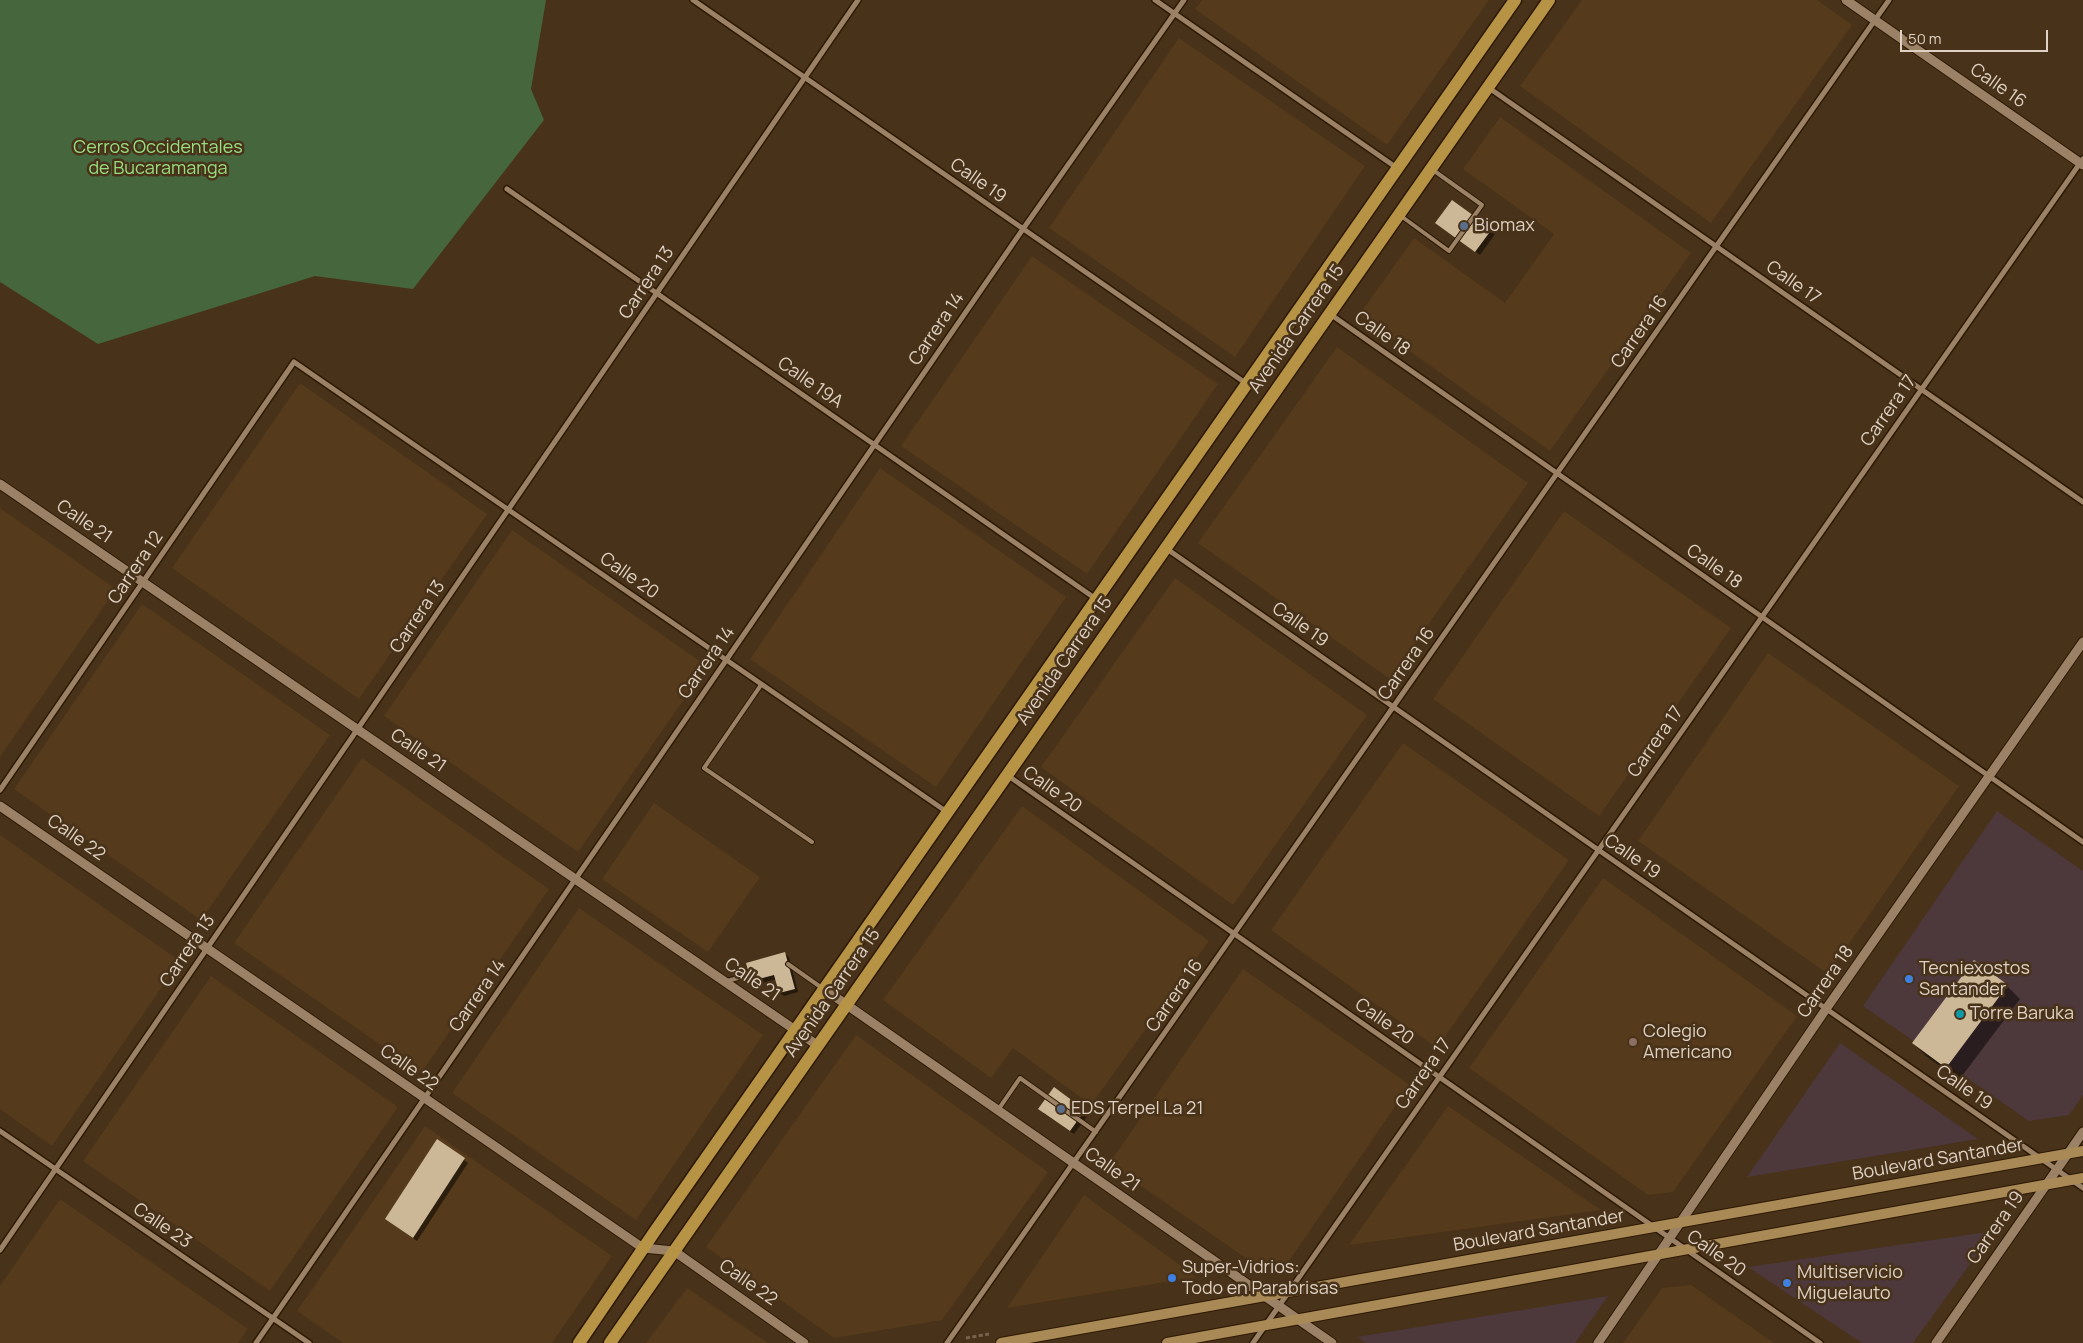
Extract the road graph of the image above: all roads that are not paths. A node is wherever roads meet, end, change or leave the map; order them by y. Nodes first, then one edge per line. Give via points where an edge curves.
1 (692, 0) edge
2 (858, 0) edge
3 (1155, 0) edge
4 (1184, 0) edge
5 (1515, 0) edge
6 (1549, 0) edge
7 (1846, 0) edge
8 (1889, 0) edge
9 (1174, 14) junction
10 (1875, 20) junction
11 (805, 78) junction
12 (1488, 87) junction
13 (2082, 162) edge
14 (1398, 168) junction
15 (1431, 169) junction
16 (507, 189) dead end
17 (1399, 215) junction
18 (1023, 229) junction
19 (1716, 247) junction
20 (657, 293) junction
21 (1329, 314) junction
22 (294, 362) joint
23 (1247, 384) junction
24 (1921, 390) junction
25 (875, 445) junction
26 (1557, 474) junction
27 (0, 484) edge
28 (2083, 502) edge
29 (508, 510) junction
30 (1165, 548) junction
31 (142, 582) junction
32 (1097, 599) junction
33 (1761, 617) junction
34 (2083, 642) edge
35 (726, 660) junction
36 (762, 684) junction
37 (1394, 707) junction
38 (357, 729) junction
39 (1007, 775) junction
40 (1989, 777) junction
41 (0, 790) edge
42 (0, 806) edge
43 (947, 813) junction
44 (812, 842) dead end
45 (2083, 842) edge
46 (1598, 850) junction
47 (576, 879) junction
48 (1235, 934) junction
49 (207, 948) junction
50 (788, 964) dead end
51 (749, 975) dead end
52 (725, 982) junction
53 (824, 989) junction
54 (846, 1004) junction
55 (1826, 1009) junction
56 (796, 1030) junction
57 (817, 1045) junction
58 (1439, 1077) junction
59 (424, 1098) junction
60 (998, 1110) junction
61 (0, 1131) edge
62 (1096, 1132) junction
63 (2083, 1132) edge
64 (2083, 1151) edge
65 (2068, 1153) junction
66 (2041, 1158) junction
67 (1074, 1164) junction
68 (55, 1169) junction
69 (2057, 1170) junction
70 (2083, 1178) edge
71 (2072, 1180) junction
72 (2046, 1185) junction
73 (2083, 1188) edge
74 (1680, 1221) junction
75 (1654, 1227) junction
76 (1669, 1238) junction
77 (643, 1248) junction
78 (1686, 1249) junction
79 (0, 1250) edge
80 (674, 1250) junction
81 (1658, 1253) junction
82 (1289, 1292) junction
83 (1264, 1296) junction
84 (1279, 1306) junction
85 (273, 1318) junction
86 (1298, 1319) junction
87 (1266, 1325) junction
88 (256, 1343) edge
89 (309, 1343) edge
90 (579, 1343) edge
91 (610, 1343) edge
92 (804, 1343) edge
93 (947, 1343) edge
94 (1001, 1343) edge
95 (1167, 1343) edge
96 (1253, 1343) edge
97 (1332, 1343) edge
98 (1598, 1343) edge
99 (1820, 1343) edge
100 (1936, 1343) edge

1 - 11 street, Calle 19
2 - 11 street, Carrera 13
3 - 9 street
4 - 9 street, Carrera 14
5 - 14 main road, Avenida Carrera 15
6 - 12 main road, Avenida Carrera 15
7 - 10 street, Calle 16
8 - 10 street, Carrera 16
9 - 14 street
9 - 18 street, Carrera 14
10 - 13 street, Calle 16
10 - 19 street, Carrera 16
11 - 18 street, Calle 19
11 - 20 street, Carrera 13
12 - 15 main road, Avenida Carrera 15
12 - 19 street, Calle 17
13 - 24 street, Carrera 17
14 - 23 main road, Avenida Carrera 15
15 - 17 main road, Avenida Carrera 15
15 - 17 lane via 1482,205 1449,251
16 - 20 street, Calle 19A
17 - 21 main road, Avenida Carrera 15
18 - 23 street, Calle 19
18 - 25 street, Carrera 14
19 - 24 street, Calle 17
19 - 26 street, Carrera 16
20 - 25 street, Calle 19A
20 - 29 street, Carrera 13
21 - 26 street, Calle 18
21 - 30 main road, Avenida Carrera 15
22 - 29 street, Calle 20
22 - 31 street, Carrera 12
23 - 32 main road, Avenida Carrera 15
24 - 28 street, Calle 17
24 - 33 street, Carrera 17
25 - 32 street, Calle 19A
25 - 35 street, Carrera 14
26 - 33 street, Calle 18
26 - 37 street, Carrera 16
27 - 31 street, Calle 21
29 - 35 street, Calle 20
29 - 38 street, Carrera 13
30 - 37 street, Calle 19
30 - 39 main road, Avenida Carrera 15
31 - 38 street, Calle 21
31 - 41 street, Carrera 12
32 - 43 main road, Avenida Carrera 15
33 - 40 street, Calle 18
33 - 46 street, Carrera 17
34 - 40 street, Carrera 18
35 - 36 street, Calle 20
35 - 47 street, Carrera 14
36 - 43 street, Calle 20
36 - 44 lane via 704,768
37 - 46 street, Calle 19
37 - 48 street, Carrera 16
38 - 47 street, Calle 21
38 - 49 street, Carrera 13
39 - 48 street, Calle 20
39 - 54 main road, Avenida Carrera 15
40 - 45 street, Calle 18
40 - 55 street, Carrera 18
42 - 49 street, Calle 22
43 - 53 main road, Avenida Carrera 15
46 - 55 street, Calle 19
46 - 58 street, Carrera 17
47 - 52 street, Calle 21
47 - 59 street, Carrera 14
48 - 58 street, Calle 20
48 - 62 street, Carrera 16
49 - 59 street, Calle 22
49 - 68 street, Carrera 13
50 - 53 lane
51 - 52 lane
52 - 56 street, Calle 21
53 - 54 street, Calle 21
53 - 56 main road, Avenida Carrera 15
54 - 57 main road, Avenida Carrera 15
54 - 60 street, Calle 21
55 - 66 street, Calle 19
55 - 74 street, Carrera 18
56 - 57 street, Calle 21
56 - 77 main road, Avenida Carrera 15
57 - 80 main road, Avenida Carrera 15
58 - 75 street, Calle 20
58 - 82 street, Carrera 17
59 - 77 street, Calle 22
59 - 85 street, Carrera 14
60 - 62 lane via 1020,1078
60 - 67 street, Calle 21
61 - 68 street, Calle 23
62 - 67 street, Carrera 16
63 - 65 street, Carrera 19
64 - 65 main road, Boulevard Santander
65 - 66 main road, Boulevard Santander
65 - 69 street, Carrera 19
66 - 69 street, Calle 19
66 - 74 main road, Boulevard Santander
67 - 83 street, Calle 21
67 - 93 street, Carrera 16
68 - 79 street, Carrera 13
68 - 85 street, Calle 23
69 - 71 street, Calle 19
69 - 72 street, Carrera 19
70 - 71 main road
71 - 72 main road
71 - 73 street, Calle 19
72 - 78 main road
72 - 100 street, Carrera 19
74 - 75 main road, Boulevard Santander
74 - 76 street, Carrera 18
75 - 76 street, Calle 20
75 - 82 main road, Boulevard Santander
76 - 78 street, Calle 20
76 - 81 street, Carrera 18
77 - 80 street
77 - 90 main road, Avenida Carrera 15
78 - 81 main road
78 - 99 street, Calle 20
80 - 91 main road, Avenida Carrera 15
80 - 92 street, Calle 22
81 - 86 main road
81 - 98 street, Carrera 18
82 - 83 main road, Boulevard Santander
82 - 84 street, Carrera 17
83 - 84 street, Calle 21
83 - 94 main road, Boulevard Santander
84 - 86 street, Calle 21
84 - 87 street, Carrera 17
85 - 88 street, Carrera 14
85 - 89 street, Calle 23
86 - 87 main road
86 - 97 street, Calle 21
87 - 95 main road
87 - 96 street, Carrera 17

